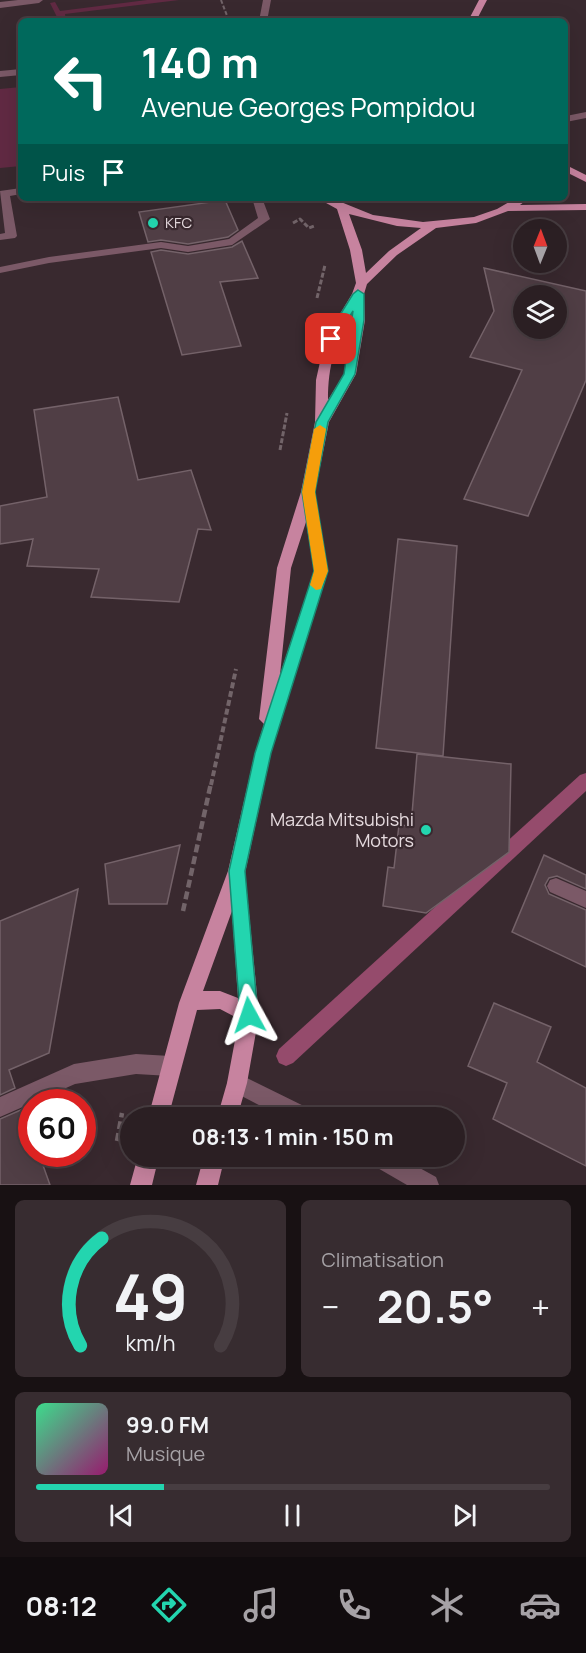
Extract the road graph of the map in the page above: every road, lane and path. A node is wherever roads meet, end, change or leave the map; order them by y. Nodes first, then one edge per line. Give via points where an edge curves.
1 (39, 0) edge
2 (221, 0) edge
3 (267, 0) edge
4 (483, 0) edge
5 (0, 5) edge
6 (228, 18) edge
7 (264, 18) edge
8 (474, 18) edge
9 (18, 72) edge
10 (0, 74) edge
11 (586, 115) edge
12 (568, 119) edge
13 (568, 169) edge
14 (586, 179) edge
15 (18, 191) edge
16 (2, 193) edge
17 (257, 201) edge
18 (327, 201) edge
19 (520, 201) edge
20 (586, 207) edge
21 (509, 208) junction
22 (342, 209) junction
23 (433, 225) junction
24 (0, 237) edge
25 (0, 270) edge
26 (360, 288) junction
27 (322, 422) junction
28 (308, 492) junction
29 (263, 753) junction
30 (237, 871) junction
31 (556, 886) dead end
32 (586, 900) edge
33 (189, 1003) junction
34 (249, 1015) junction
35 (170, 1066) junction
36 (237, 1083) junction
37 (0, 1107) edge
38 (161, 1107) edge
39 (230, 1107) edge
40 (285, 1107) edge
41 (145, 1167) edge
42 (212, 1167) edge
43 (396, 1167) edge
44 (141, 1185) edge
45 (207, 1185) edge
46 (428, 1185) edge

1 - 5 street
2 - 6 path
3 - 7 street
4 - 8 main road
9 - 10 street
11 - 12 street
13 - 14 main road
15 - 16 street
16 - 24 street via 11,236
17 - 25 street via 264,219 232,242 188,249 161,245
18 - 22 main road
19 - 21 main road
20 - 21 main road
21 - 23 main road via 470,220
22 - 23 main road via 400,224
22 - 26 main road via 356,250
23 - 26 main road via 393,253
26 - 27 main road via 350,374
26 - 27 main road via 331,339 322,380
27 - 28 main road
28 - 29 main road via 284,568
28 - 29 main road via 321,571
29 - 30 main road
30 - 33 main road
30 - 34 main road
31 - 32 street
33 - 34 main road via 209,998 229,1001
33 - 35 main road
34 - 36 main road
35 - 37 street via 136,1064 74,1074
35 - 38 main road
36 - 39 main road
36 - 40 street
41 - 44 main road
42 - 45 main road
43 - 46 street

